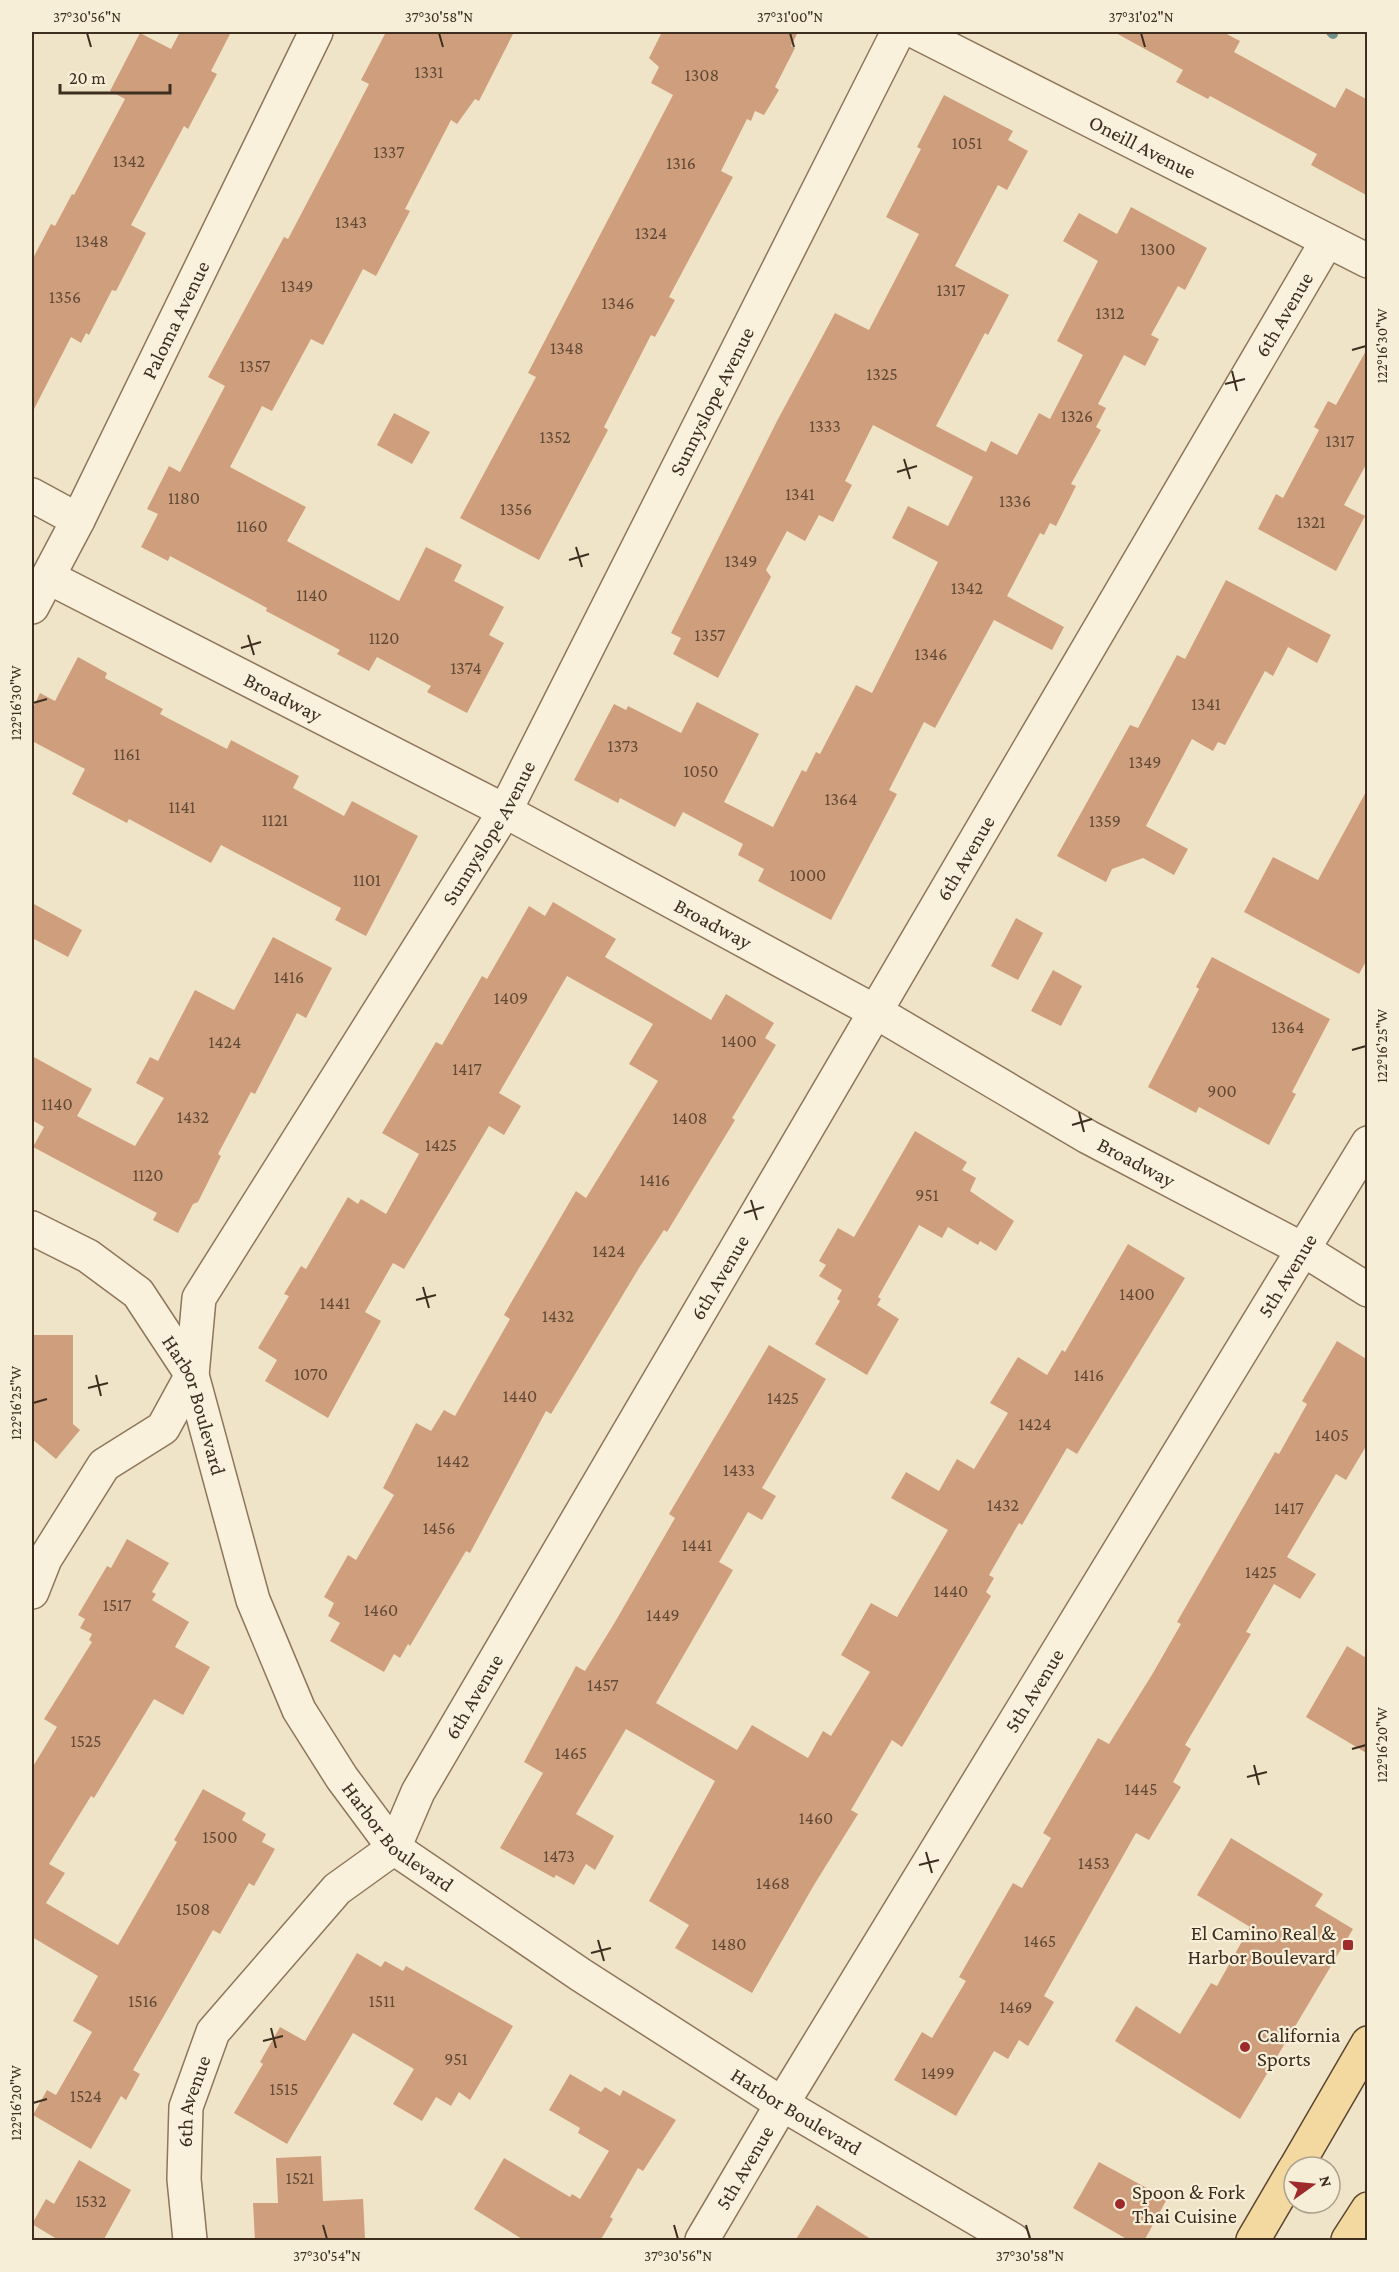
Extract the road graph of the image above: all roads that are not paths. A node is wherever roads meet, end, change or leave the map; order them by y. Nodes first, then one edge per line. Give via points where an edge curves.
1 (316, 32) edge
2 (898, 32) edge
3 (916, 32) edge
4 (1327, 241) junction
5 (1368, 261) edge
6 (32, 495) edge
7 (78, 520) junction
8 (48, 577) junction
9 (32, 607) edge
10 (505, 811) junction
11 (876, 1012) junction
12 (1368, 1143) edge
13 (32, 1228) edge
14 (1304, 1250) junction
15 (1368, 1290) edge
16 (192, 1375) junction
17 (32, 1592) edge
18 (394, 1848) junction
19 (1368, 2043) edge
20 (782, 2104) junction
21 (1303, 2155) edge
22 (1282, 2191) edge
23 (1368, 2209) edge
24 (190, 2241) edge
25 (702, 2241) edge
26 (1013, 2241) edge
27 (1253, 2241) edge
28 (1348, 2241) edge

1 - 7 street, Paloma Avenue
2 - 10 street, Sunnyslope Avenue
3 - 4 street, Oneill Avenue
4 - 5 street, Oneill Avenue
4 - 11 street, 6th Avenue
6 - 7 street
7 - 8 street, Paloma Avenue
8 - 9 street, Paloma Avenue
8 - 10 street, Broadway
10 - 11 street, Broadway
10 - 16 street, Sunnyslope Avenue via 200,1298
11 - 14 street, Broadway via 1089,1137
11 - 18 street, 6th Avenue via 418,1792
12 - 14 street, 5th Avenue
13 - 16 street, Harbor Boulevard via 88,1256 138,1293
14 - 15 street, Broadway
14 - 20 street, 5th Avenue
16 - 17 street, Sunnyslope Avenue via 163,1428 104,1465 45,1560
16 - 18 street, Harbor Boulevard via 253,1600 299,1710 342,1778
18 - 20 street, Harbor Boulevard via 581,1975
18 - 24 street, 6th Avenue via 337,1889 213,2032 186,2107 184,2179
19 - 21 main road
20 - 25 street, 5th Avenue
20 - 26 street, Harbor Boulevard
22 - 27 main road
23 - 28 main road

